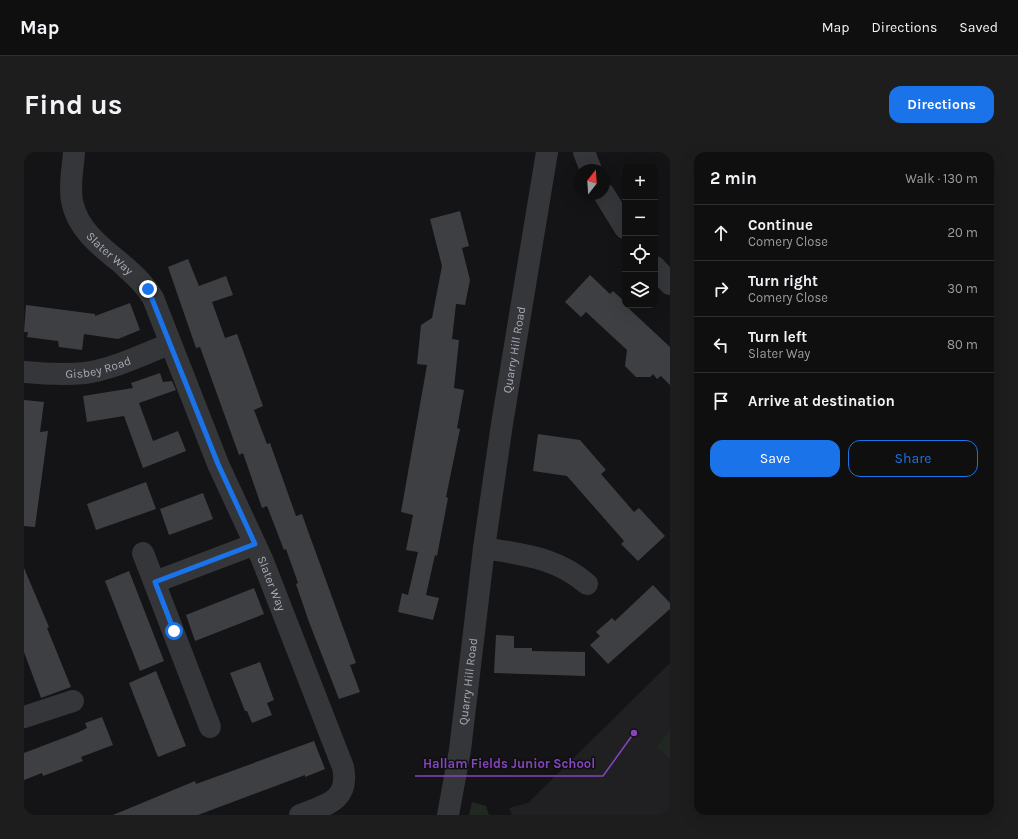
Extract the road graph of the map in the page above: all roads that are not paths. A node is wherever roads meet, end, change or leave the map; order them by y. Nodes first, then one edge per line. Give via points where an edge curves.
1 (74, 152) edge
2 (547, 152) edge
3 (584, 152) edge
4 (589, 164) edge
5 (608, 200) edge
6 (622, 223) edge
7 (658, 270) edge
8 (670, 284) edge
9 (170, 344) junction
10 (24, 372) edge
11 (255, 544) junction
12 (484, 548) junction
13 (143, 553) dead end
14 (155, 582) junction
15 (587, 584) dead end
16 (73, 701) dead end
17 (24, 717) edge
18 (210, 726) dead end
19 (300, 815) edge
20 (448, 815) edge

1 - 9 street, Slater Way via 72,201 80,223 93,241 148,289
2 - 12 street, Quarry Hill Road
3 - 4 street
5 - 6 street
7 - 8 street
9 - 10 street, Gisbey Road via 87,372
9 - 11 street, Slater Way via 218,464
11 - 14 street
11 - 19 street, Slater Way via 344,774 343,788 336,799
12 - 15 street via 553,562
12 - 20 street, Quarry Hill Road via 460,750
13 - 14 street
14 - 18 street
16 - 17 street

